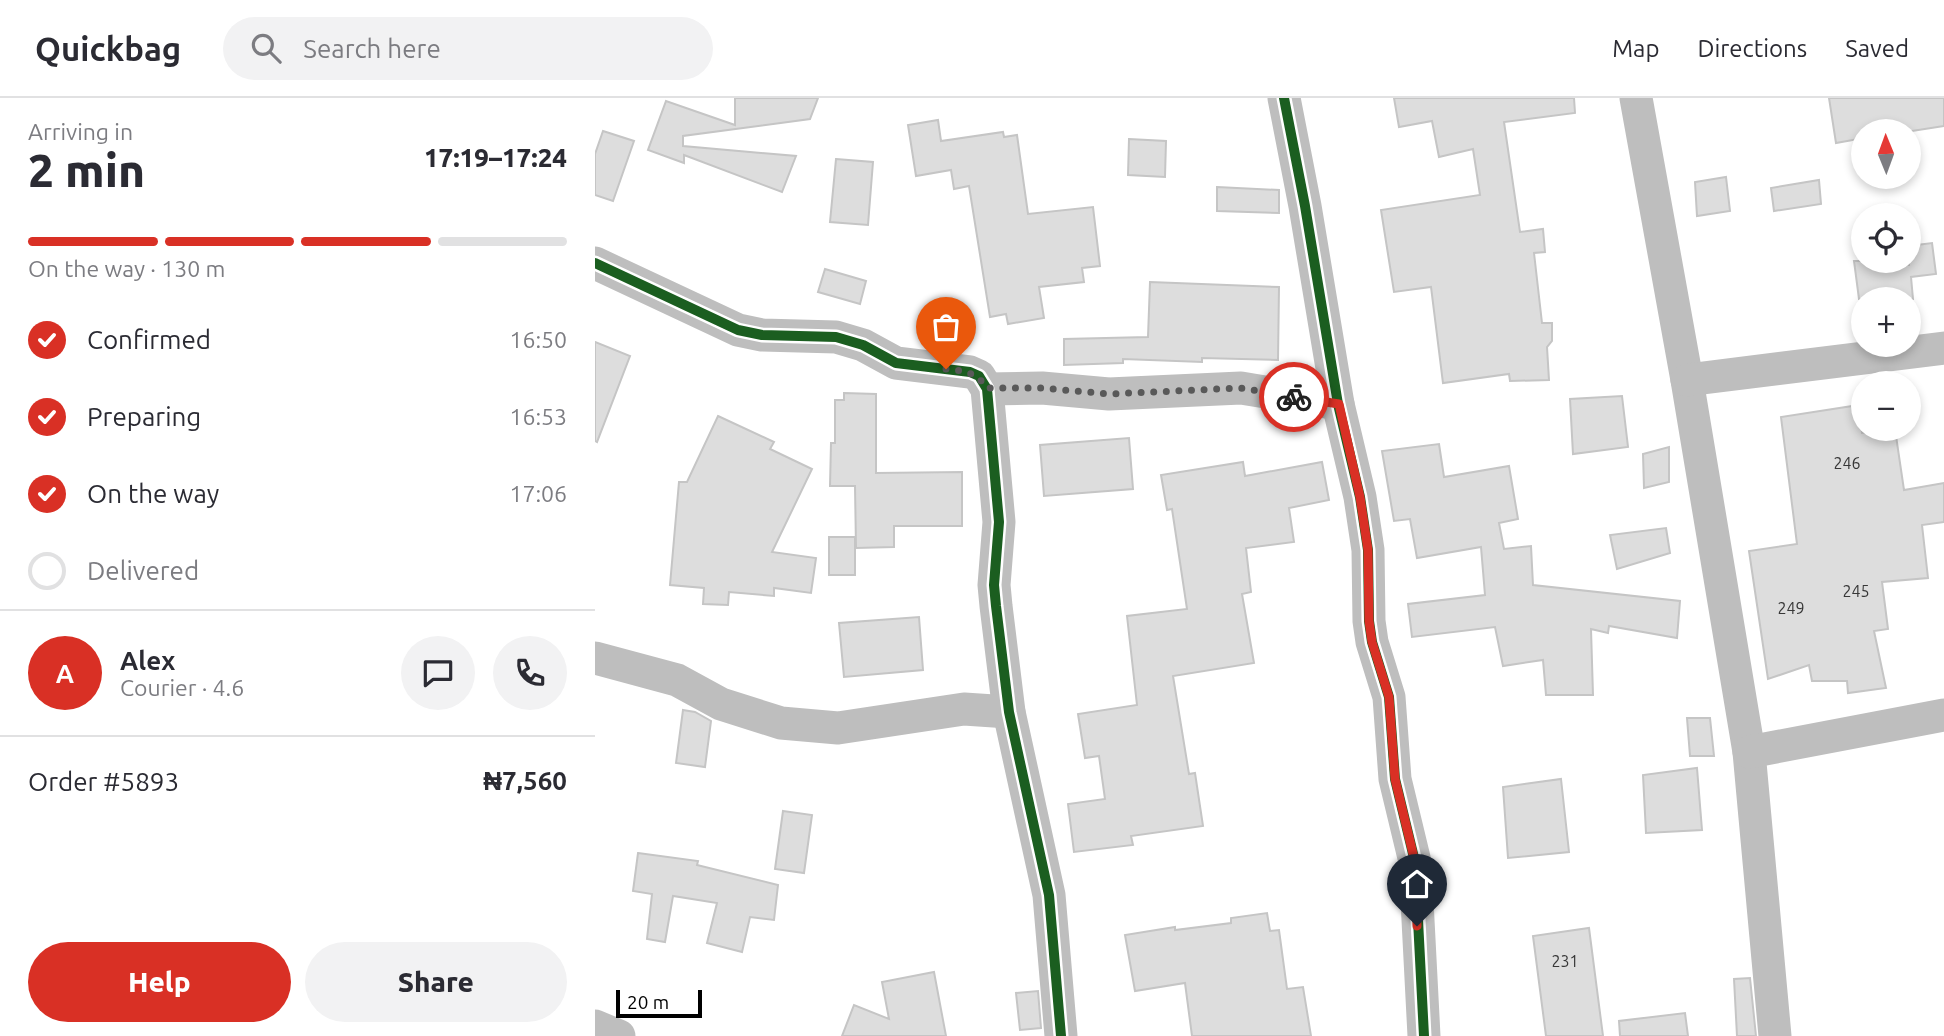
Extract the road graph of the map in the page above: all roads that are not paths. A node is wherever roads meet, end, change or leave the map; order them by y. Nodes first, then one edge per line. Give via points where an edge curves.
1 (1284, 98) edge
2 (1636, 98) edge
3 (595, 263) edge
4 (1944, 348) edge
5 (1687, 380) junction
6 (987, 388) junction
7 (1339, 404) junction
8 (595, 658) edge
9 (1009, 712) junction
10 (1944, 715) edge
11 (1749, 752) junction
12 (595, 1026) edge
13 (619, 1036) edge
14 (1061, 1036) edge
15 (1424, 1036) edge
16 (1775, 1036) edge

1 - 7 street
2 - 5 street
3 - 6 street via 738,330 836,337 896,363 970,372
4 - 5 street
5 - 11 street
6 - 7 street via 1109,394 1241,388
6 - 9 street via 999,522 994,585
7 - 15 street via 1366,537 1372,642 1389,697 1395,779 1415,862
8 - 9 street via 677,680 721,704 781,723 818,728 964,709
9 - 14 street via 1049,895
10 - 11 street
11 - 16 street
12 - 13 street

